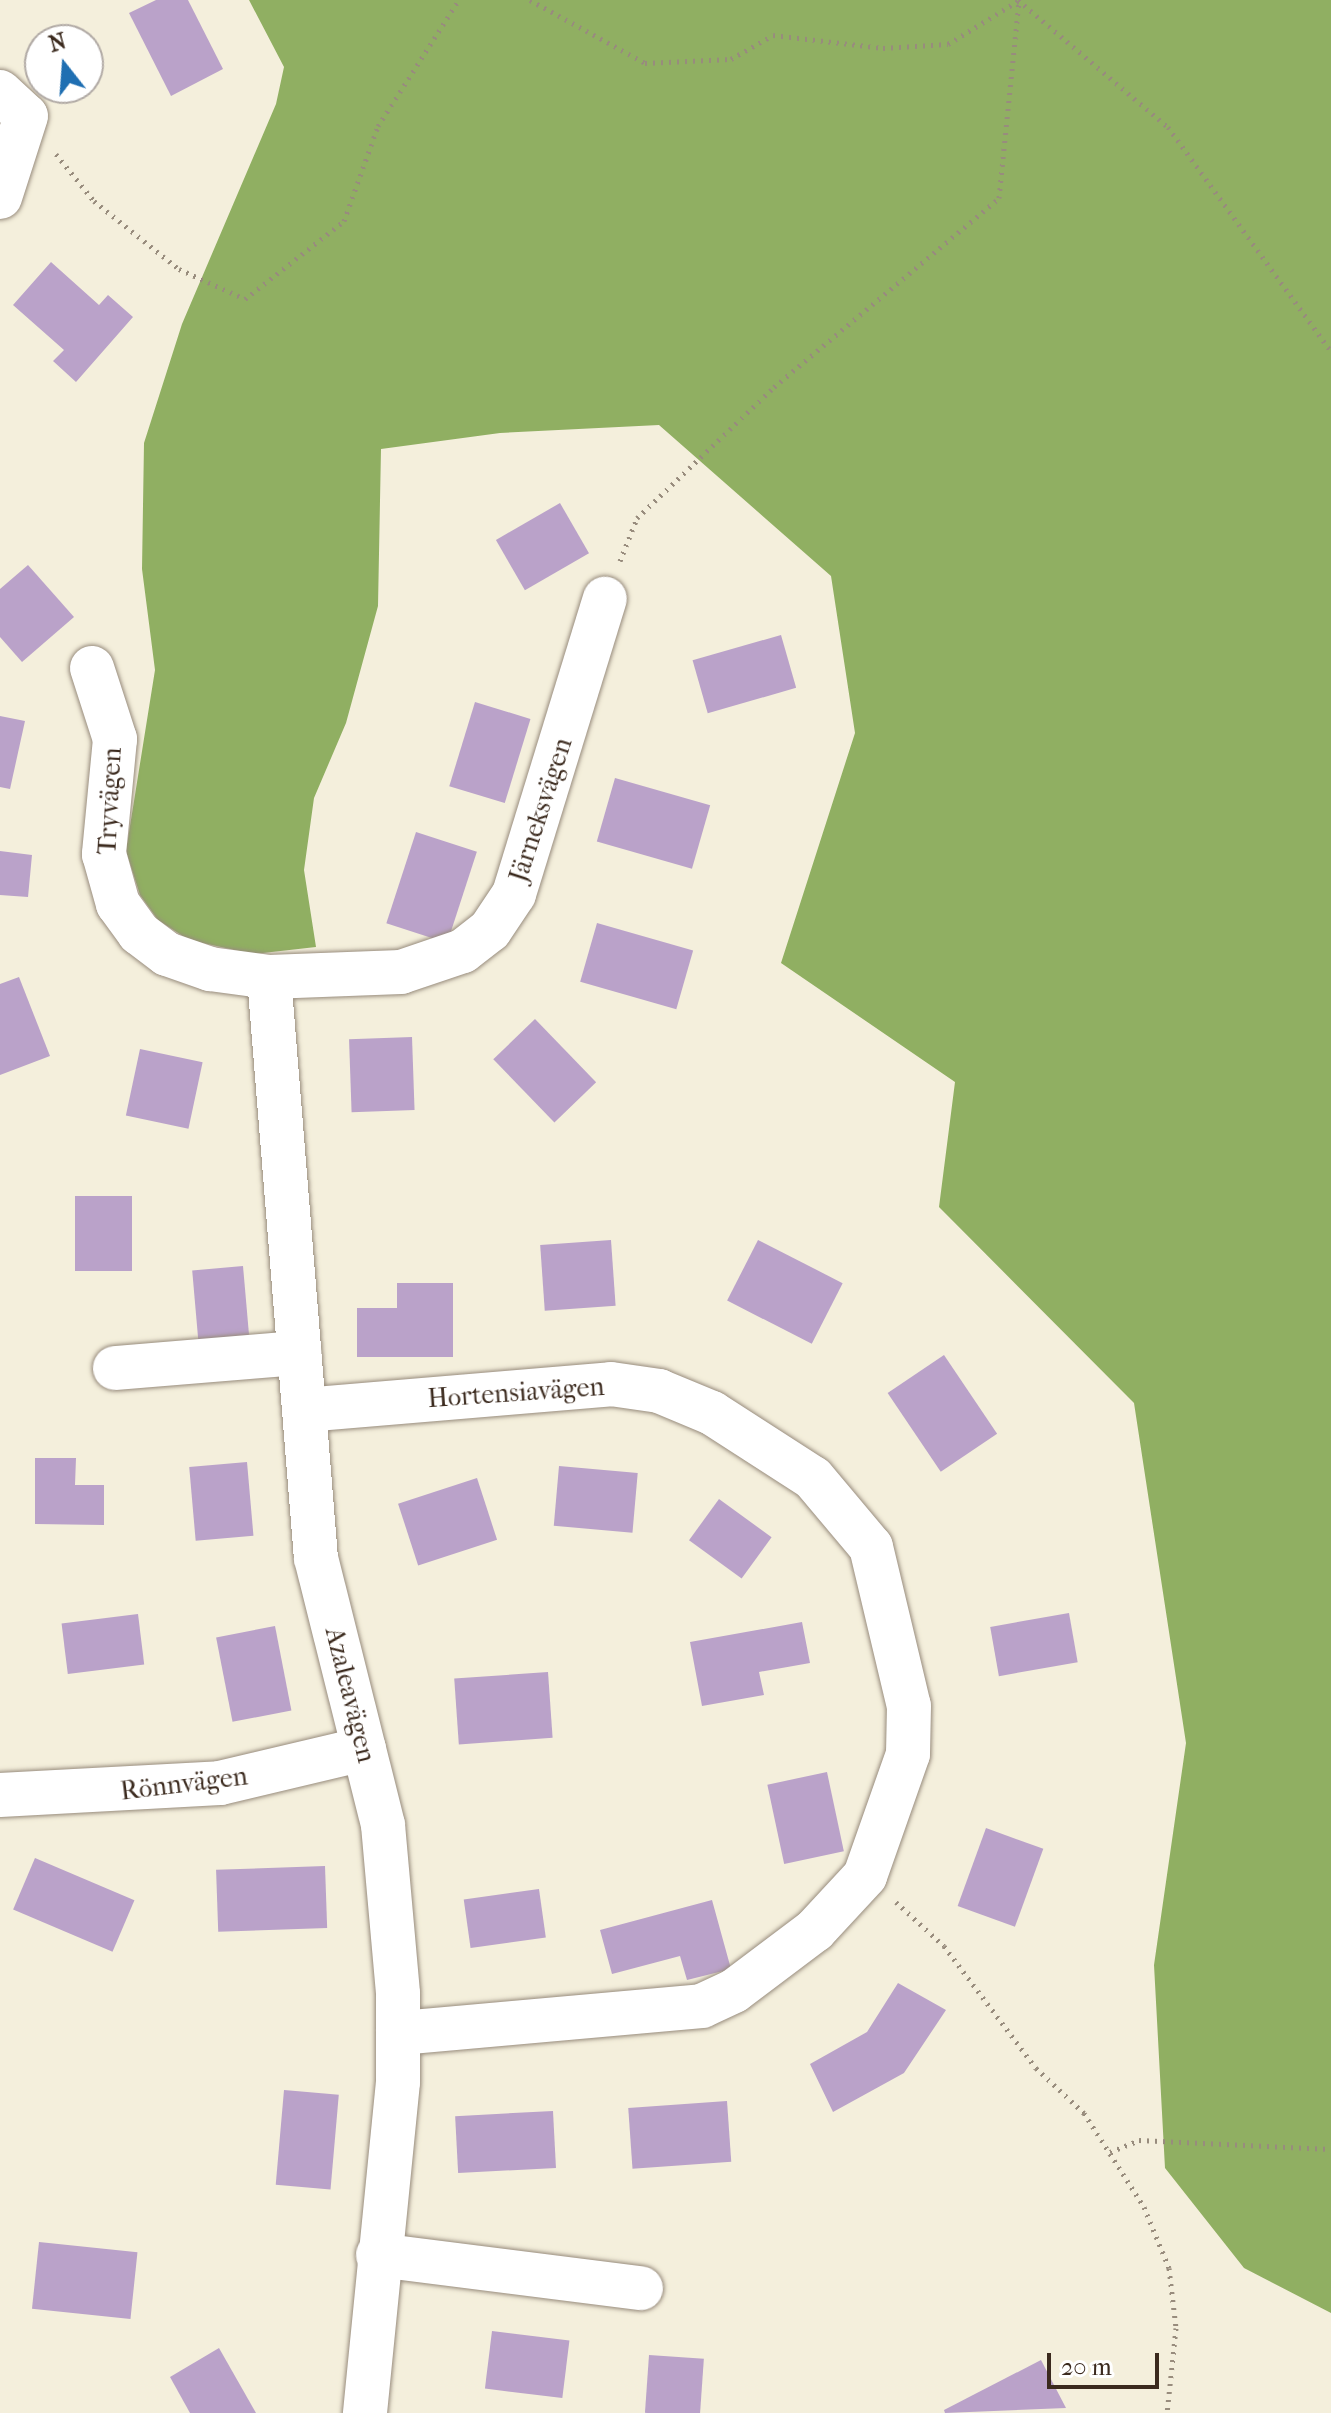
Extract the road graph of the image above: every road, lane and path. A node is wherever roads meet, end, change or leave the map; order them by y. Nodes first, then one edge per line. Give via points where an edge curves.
1 (459, 0) edge
2 (530, 0) edge
3 (1018, 0) edge
4 (13, 104) edge
5 (0, 197) edge
6 (1331, 351) edge
7 (605, 599) joint
8 (92, 668) dead end
9 (269, 977) junction
10 (299, 1353) junction
11 (115, 1368) dead end
12 (304, 1410) junction
13 (364, 1749) junction
14 (0, 1795) edge
15 (865, 1876) junction
16 (398, 2033) junction
17 (1331, 2149) edge
18 (1110, 2152) junction
19 (378, 2255) junction
20 (641, 2288) dead end
21 (365, 2413) edge
22 (1167, 2413) edge

1 - 4 path via 378,126 344,221 245,299 179,269 94,201
2 - 3 path via 645,63 731,59 773,35 883,48 948,44
3 - 6 path via 1168,127
3 - 7 path via 999,198 881,290 637,518
4 - 5 street
7 - 9 street, Järneksvägen via 533,844 514,894 490,930 463,951 401,972
8 - 9 street, Tryvägen via 115,739 104,854 118,904 167,954
9 - 10 street, Azaleavägen
10 - 11 street
10 - 12 street, Azaleavägen
12 - 13 street, Azaleavägen via 316,1558
12 - 15 street, Hortensiavägen via 611,1384 659,1391 712,1413 813,1478 871,1547 909,1706 908,1754
13 - 14 street, Rönnvägen via 220,1783
13 - 16 street, Azaleavägen via 383,1825
15 - 16 street, Hortensiavägen via 781,1959 702,2006
15 - 18 path via 944,1946 988,2011 1084,2113
16 - 19 street, Azaleavägen
17 - 18 path via 1139,2140
18 - 22 path via 1161,2239 1169,2268 1176,2328
19 - 20 street
19 - 21 street, Azaleavägen

